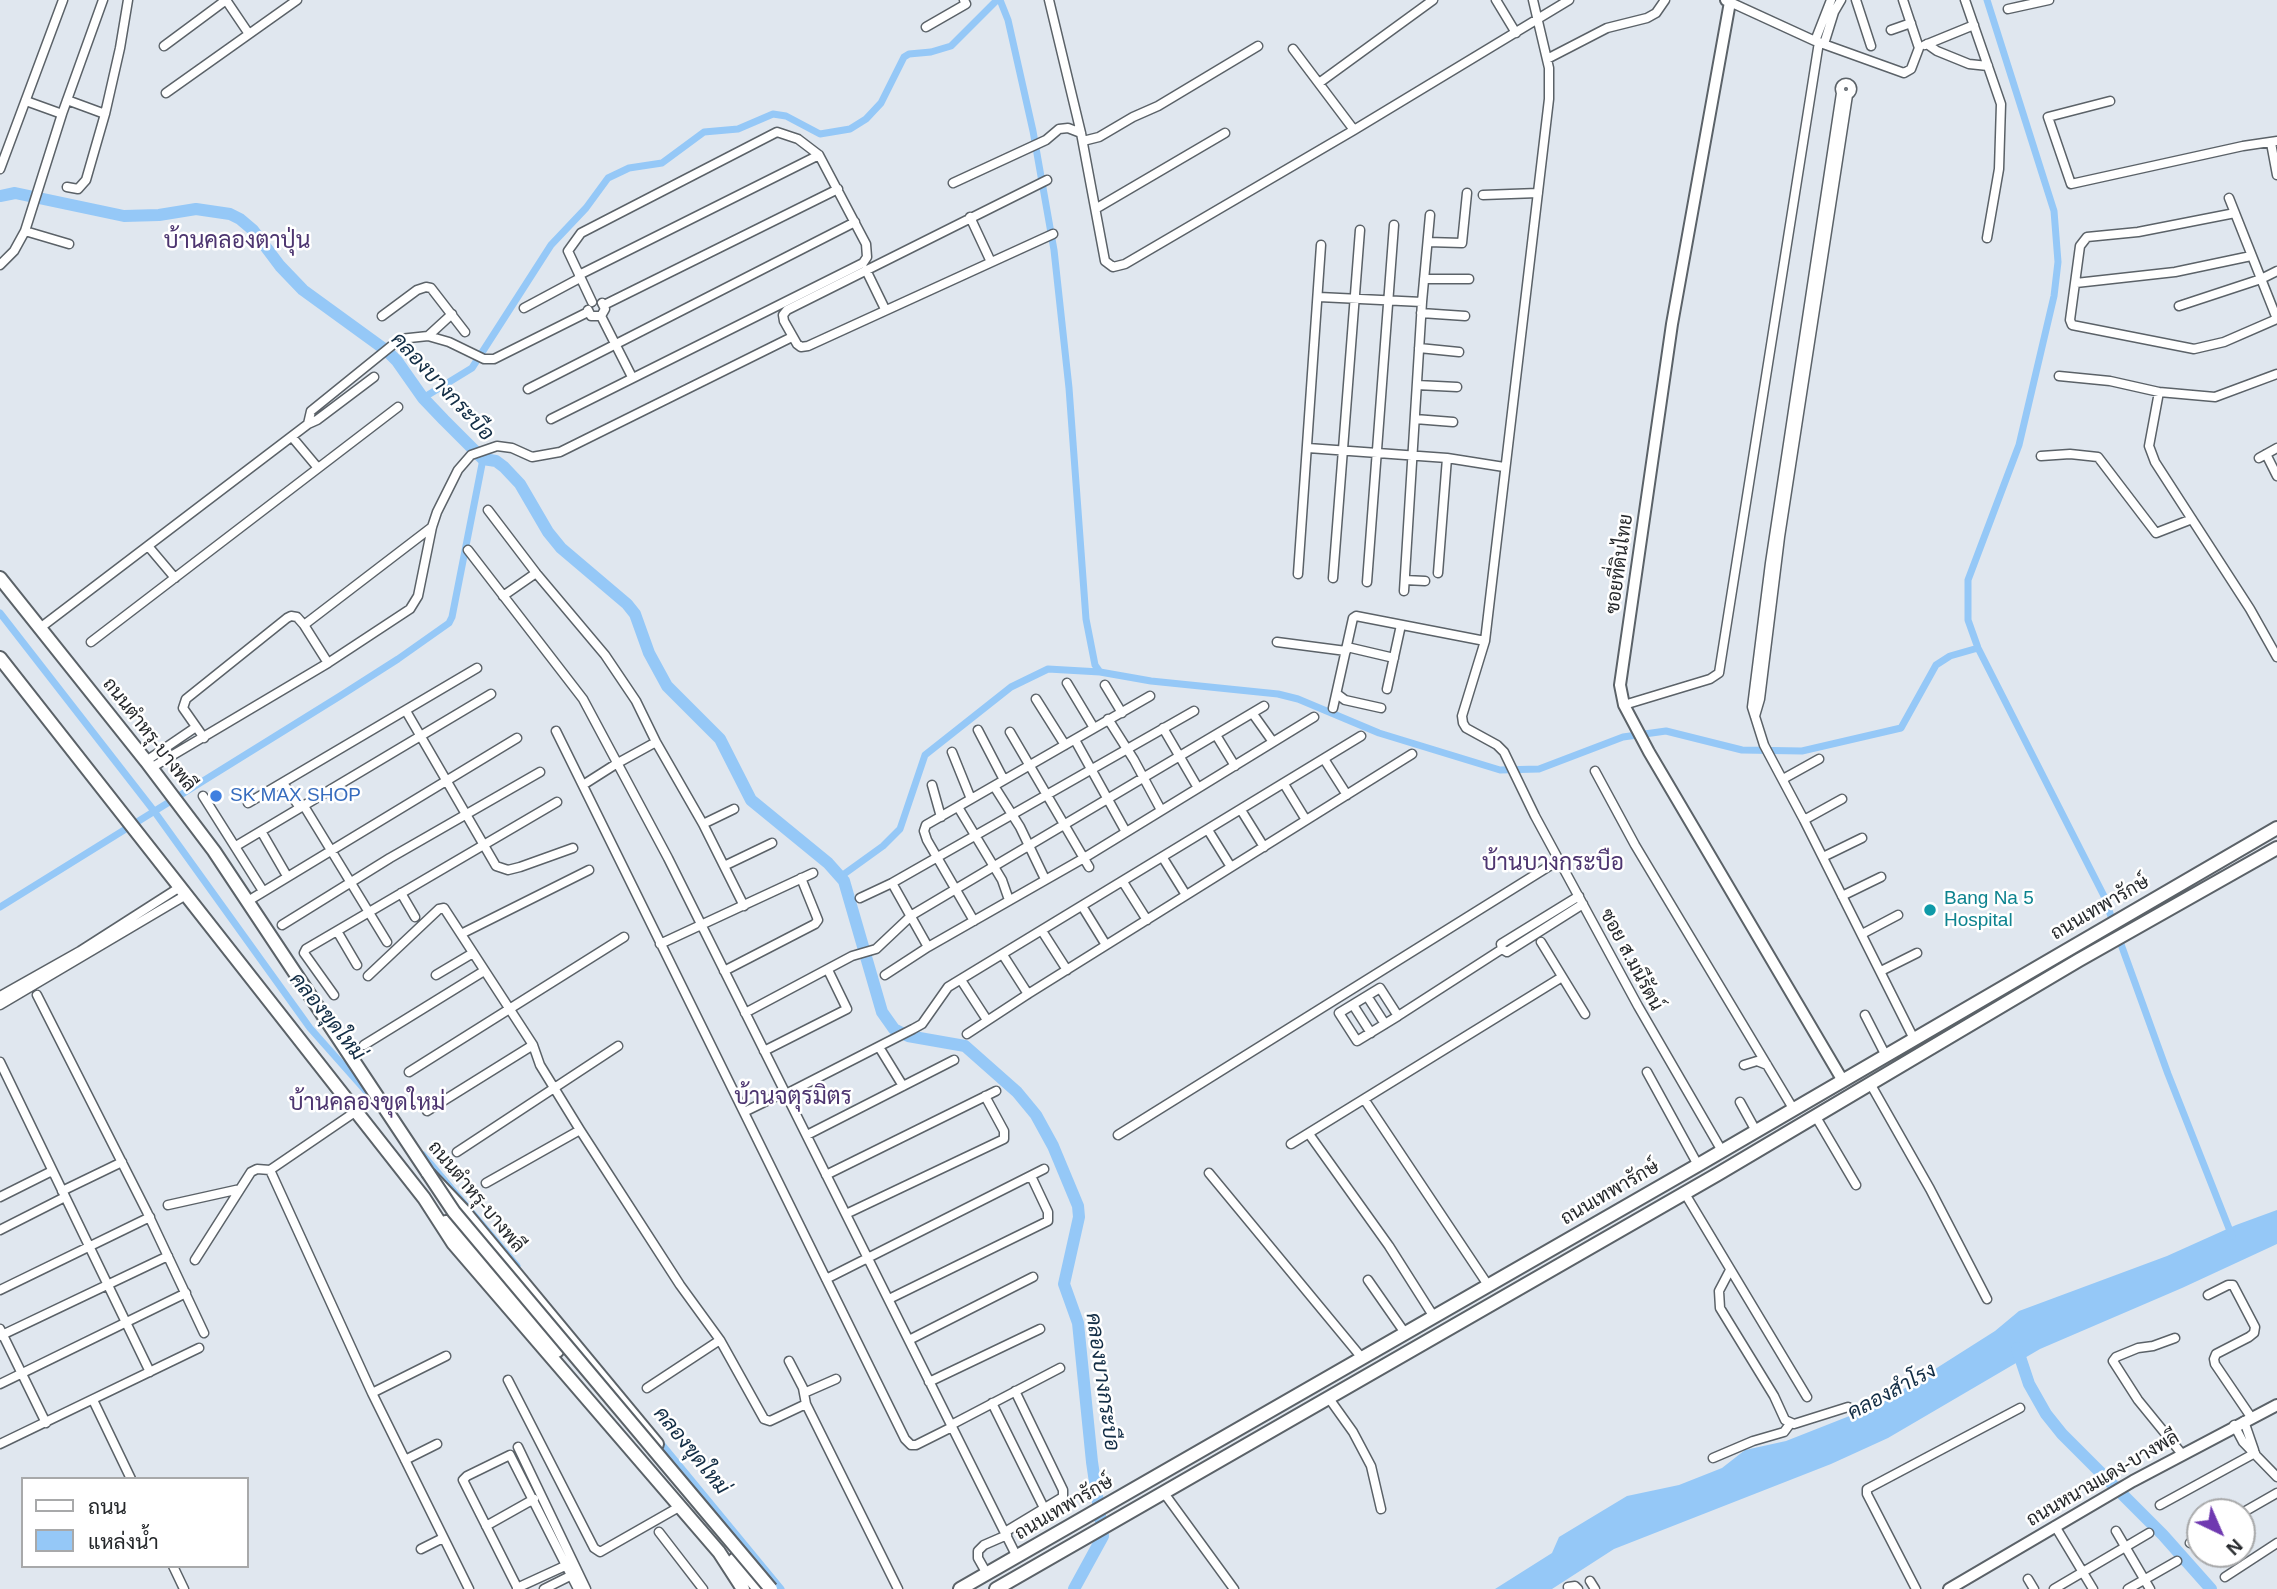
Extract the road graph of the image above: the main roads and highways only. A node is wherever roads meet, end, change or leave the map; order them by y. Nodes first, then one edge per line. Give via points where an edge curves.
1 (0, 579) edge
2 (0, 657) edge
3 (2277, 828) edge
4 (2277, 848) edge
5 (456, 1240) junction
6 (741, 1588) edge
7 (759, 1589) edge
8 (769, 1589) edge
9 (960, 1589) edge
10 (996, 1589) edge

1 - 8 main road, ถนนตำหรุ-บางพลี, bridge via 184,810 454,1212
2 - 5 main road, ถนนตำหรุ-บางพลี
3 - 9 main road, ถนนเทพารักษ์
4 - 10 main road, ถนนเทพารักษ์
5 - 6 main road via 477,1271 719,1552
5 - 7 main road

